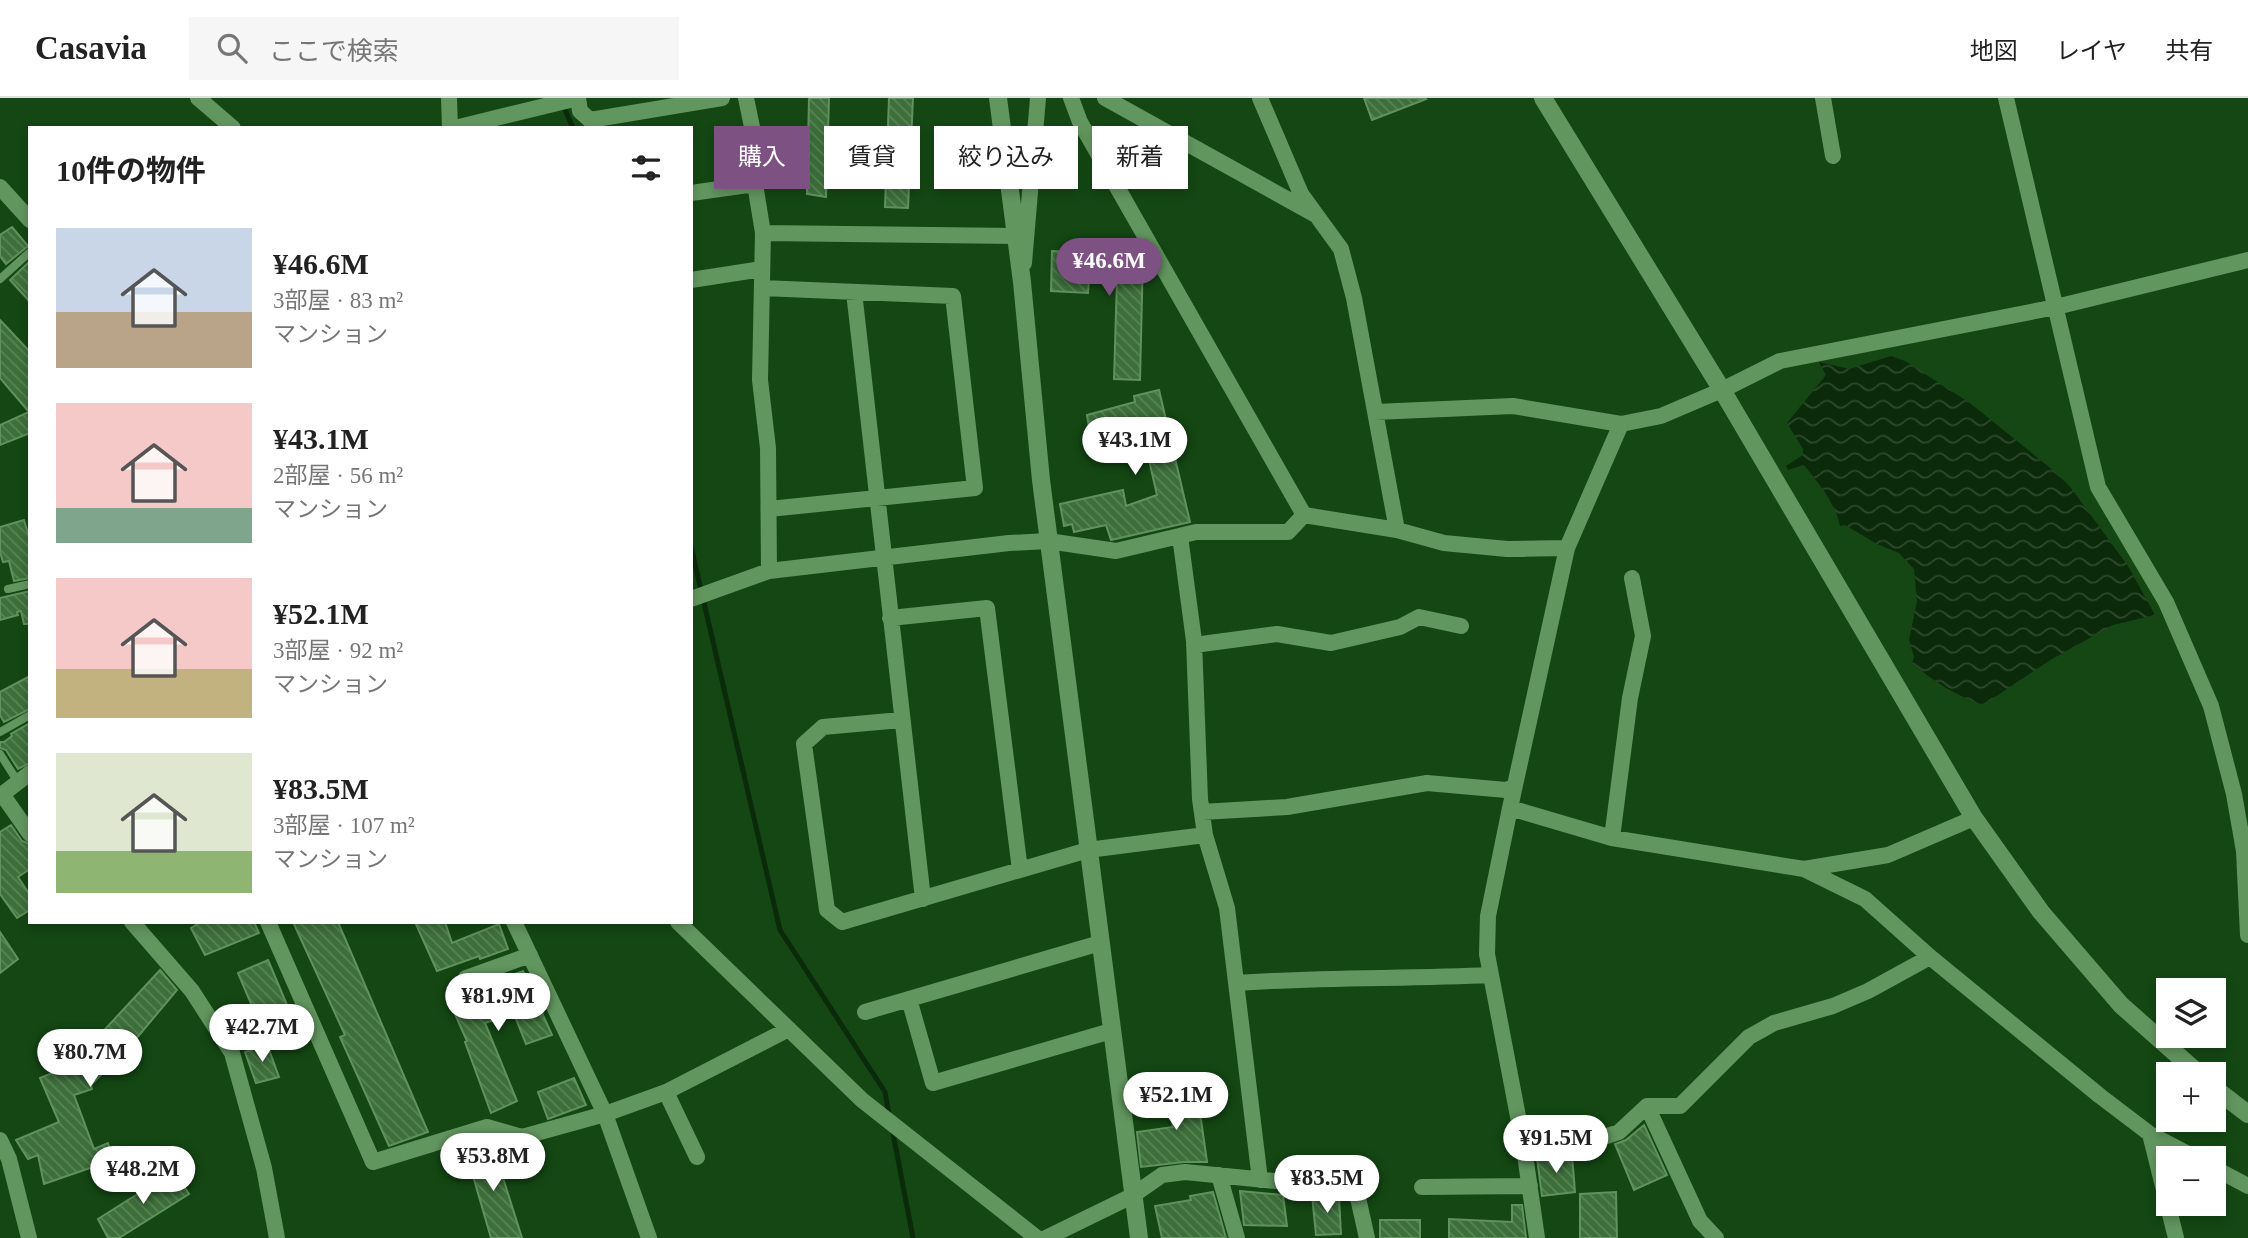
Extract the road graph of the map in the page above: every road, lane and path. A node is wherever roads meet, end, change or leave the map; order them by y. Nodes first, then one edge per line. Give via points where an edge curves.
1 (198, 98) edge
2 (449, 98) edge
3 (578, 98) edge
4 (722, 98) edge
5 (746, 98) edge
6 (998, 98) edge
7 (1038, 98) edge
8 (1071, 98) edge
9 (1105, 98) edge
10 (1260, 98) edge
11 (1543, 98) edge
12 (1823, 98) edge
13 (2006, 98) edge
14 (662, 103) edge
15 (231, 126) edge
16 (453, 126) edge
17 (461, 126) edge
18 (752, 126) edge
19 (1833, 156) dead end
20 (0, 187) edge
21 (715, 189) edge
22 (756, 189) edge
23 (693, 192) edge
24 (1318, 216) junction
25 (28, 218) edge
26 (764, 233) junction
27 (1016, 236) junction
28 (28, 255) edge
29 (2248, 260) edge
30 (762, 269) junction
31 (0, 279) edge
32 (693, 280) edge
33 (1022, 282) junction
34 (762, 288) junction
35 (854, 292) junction
36 (2056, 307) junction
37 (1722, 390) junction
38 (1375, 412) junction
39 (1621, 424) junction
40 (877, 498) junction
41 (769, 509) junction
42 (1304, 515) junction
43 (1397, 530) junction
44 (1180, 536) junction
45 (1048, 541) junction
46 (1567, 548) junction
47 (883, 558) junction
48 (769, 571) junction
49 (1632, 578) dead end
50 (28, 584) edge
51 (8, 589) dead end
52 (693, 598) edge
53 (890, 618) junction
54 (1461, 626) dead end
55 (1194, 645) junction
56 (28, 716) edge
57 (901, 720) junction
58 (0, 732) edge
59 (0, 754) edge
60 (24, 777) edge
61 (1514, 787) junction
62 (1, 795) edge
63 (1510, 808) junction
64 (1202, 813) junction
65 (1974, 818) junction
66 (28, 831) edge
67 (1205, 835) junction
68 (1612, 838) junction
69 (1088, 850) junction
70 (1804, 869) junction
71 (1020, 870) junction
72 (923, 899) junction
73 (134, 924) edge
74 (269, 924) edge
75 (515, 924) edge
76 (680, 924) edge
77 (2248, 935) edge
78 (1100, 943) junction
79 (530, 955) junction
80 (1930, 957) junction
81 (1491, 975) junction
82 (466, 978) dead end
83 (1236, 983) junction
84 (909, 999) junction
85 (865, 1012) dead end
86 (789, 1029) junction
87 (1111, 1031) junction
88 (2185, 1062) edge
89 (666, 1092) junction
90 (2226, 1097) edge
91 (1647, 1106) junction
92 (604, 1114) junction
93 (2248, 1114) edge
94 (2150, 1134) junction
95 (0, 1140) edge
96 (2173, 1146) edge
97 (1524, 1148) junction
98 (696, 1157) dead end
99 (2226, 1174) edge
100 (1219, 1175) junction
101 (1260, 1180) junction
102 (1530, 1186) junction
103 (2248, 1186) edge
104 (1422, 1187) dead end
105 (1132, 1196) junction
106 (29, 1238) edge
107 (277, 1238) edge
108 (649, 1238) edge
109 (1037, 1238) edge
110 (1046, 1238) edge
111 (1139, 1238) edge
112 (1237, 1238) edge
113 (1367, 1238) edge
114 (1537, 1238) edge
115 (1716, 1238) edge
116 (2176, 1238) edge

1 - 15 street
2 - 16 street
3 - 14 street via 580,111 590,120
3 - 17 street
4 - 14 street
5 - 18 street
6 - 27 street
7 - 33 street
8 - 42 street via 1080,122
9 - 24 street
10 - 24 street via 1301,194
11 - 37 street
12 - 19 street
13 - 36 street
20 - 25 street
21 - 23 street
22 - 26 street
24 - 38 street via 1341,249
26 - 27 street
26 - 30 street
27 - 33 street
28 - 31 lane
29 - 36 street
30 - 32 street
30 - 34 street
33 - 45 street
34 - 35 street
34 - 41 street via 760,380
35 - 40 street
35 - 40 street via 953,296 975,488
36 - 37 street via 1780,361
36 - 77 street via 2098,487 2166,602 2211,706 2244,851
37 - 39 street via 1661,416
37 - 65 street
38 - 39 street via 1513,406
38 - 43 street
39 - 46 street
40 - 41 street
40 - 47 street
41 - 48 street
42 - 43 street
42 - 44 street via 1288,532
43 - 46 street via 1444,543
44 - 45 street via 1116,551
44 - 55 street
45 - 47 street
45 - 69 street
46 - 61 street
47 - 48 street
47 - 53 street
48 - 52 street
49 - 68 street via 1643,636
50 - 51 lane
53 - 57 street
53 - 71 street via 988,608
54 - 55 street via 1419,617 1331,643 1277,634
55 - 64 street
56 - 58 lane
57 - 72 street
57 - 72 street via 823,727 804,744 827,910 842,922
59 - 60 lane
60 - 62 street
61 - 63 street
61 - 64 street via 1427,783 1287,807
62 - 66 street
63 - 68 street
63 - 81 street via 1488,916
64 - 67 street
65 - 70 street via 1888,855
65 - 88 street via 2040,912 2121,1005
67 - 69 street
67 - 83 street via 1227,908
68 - 70 street
69 - 71 street
69 - 78 street
70 - 80 street via 1865,899
71 - 72 street
73 - 107 street via 192,991 232,1053 264,1168
74 - 92 street via 373,1162 487,1127 522,1137
75 - 79 street
76 - 86 street
78 - 84 street
78 - 87 street
79 - 82 street
79 - 92 street
80 - 91 street via 1868,991 1774,1023 1749,1037 1680,1106
80 - 94 street
81 - 83 street
81 - 97 street
83 - 101 street
84 - 85 street
84 - 87 street via 933,1083
86 - 89 street
86 - 109 street via 862,1100
87 - 105 street
89 - 92 street
89 - 98 street
90 - 93 street
91 - 97 street via 1619,1132 1583,1144
91 - 115 street via 1700,1221
92 - 108 street
94 - 96 street
94 - 116 street
95 - 106 street
97 - 102 street
99 - 103 street
100 - 101 street
100 - 105 street via 1162,1175
100 - 112 street
101 - 113 street via 1356,1189
102 - 104 street
102 - 114 street
105 - 110 street
105 - 111 street

